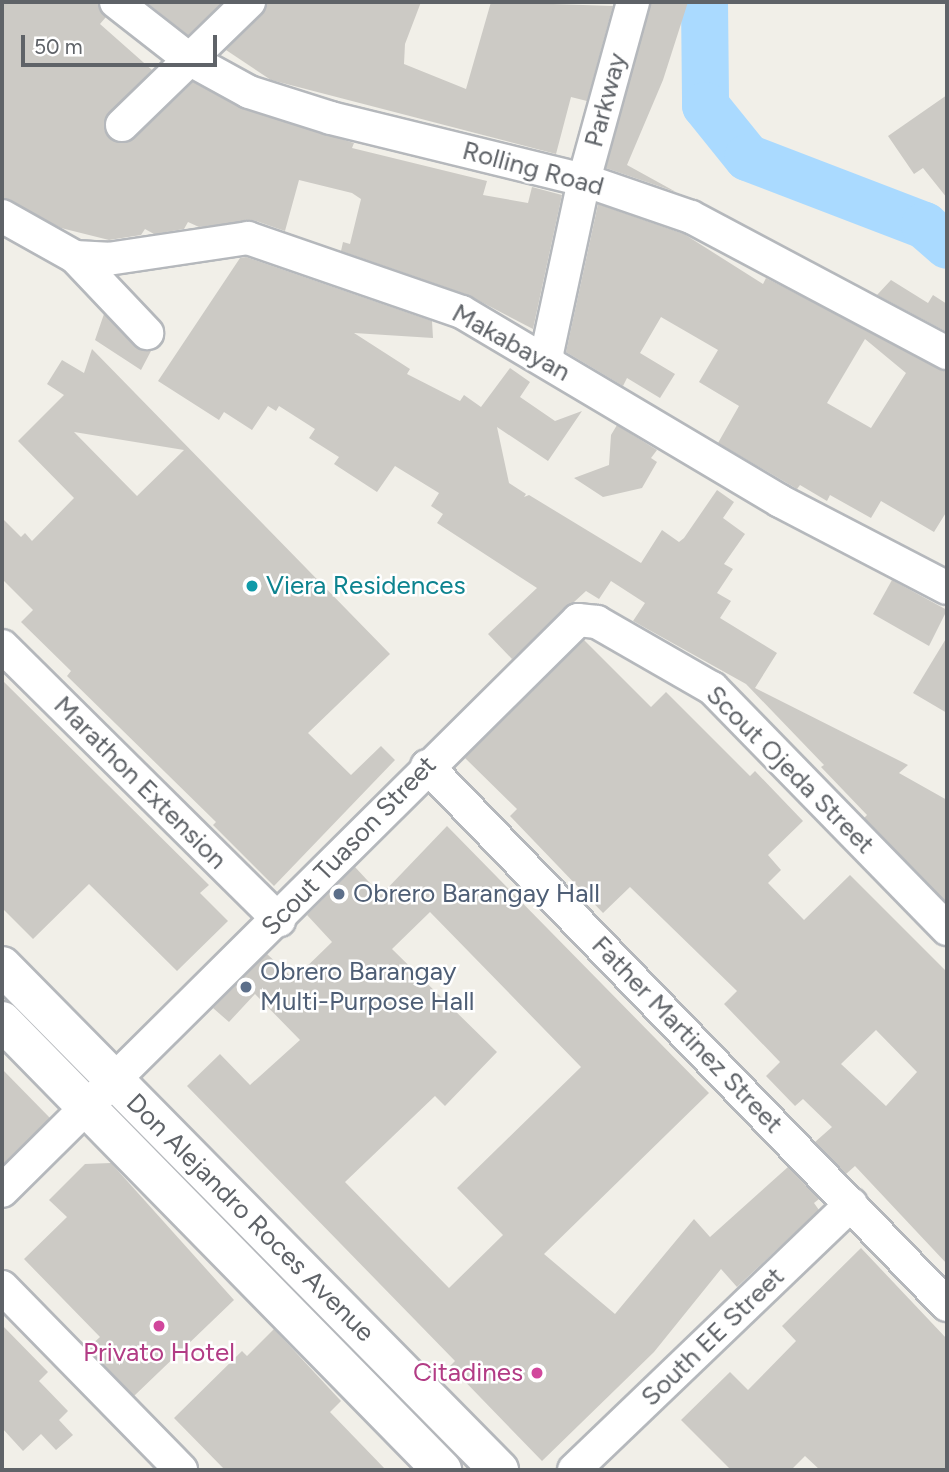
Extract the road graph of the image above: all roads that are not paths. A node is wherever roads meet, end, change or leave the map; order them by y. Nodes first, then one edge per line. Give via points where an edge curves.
1 (116, 2) edge
2 (248, 2) edge
3 (633, 2) edge
4 (189, 59) junction
5 (122, 125) dead end
6 (584, 180) junction
7 (2, 216) edge
8 (75, 257) junction
9 (147, 332) dead end
10 (947, 353) edge
11 (549, 362) junction
12 (947, 588) edge
13 (578, 620) joint
14 (2, 646) edge
15 (427, 766) junction
16 (279, 920) junction
17 (947, 929) edge
18 (2, 966) edge
19 (2, 1021) edge
20 (113, 1079) junction
21 (85, 1106) junction
22 (2, 1191) edge
23 (851, 1204) junction
24 (2, 1287) edge
25 (947, 1305) edge
26 (181, 1470) edge
27 (442, 1470) edge
28 (499, 1470) edge
29 (575, 1470) edge

1 - 4 street, Rolling Road
2 - 4 street
3 - 6 street, Parkway
4 - 5 street
4 - 6 street, Rolling Road via 249,92 331,118
6 - 10 street, Rolling Road via 691,217
6 - 11 street, Parkway via 547,353
7 - 8 street, Makabayan
8 - 9 street
8 - 11 street, Makabayan via 108,260 247,239 265,242 462,312
11 - 12 street, Makabayan via 780,501
13 - 15 street, Scout Tuason Street
13 - 17 street, Scout Ojeda Street via 597,622 712,688
14 - 16 street, Marathon Extension
15 - 16 street, Scout Tuason Street
15 - 23 street, Father Martinez Street
16 - 20 street, Scout Tuason Street
18 - 20 main road, Don Alejandro Roces Avenue
19 - 21 main road, Don Alejandro Roces Avenue
20 - 21 street, Scout Tuason Street
20 - 28 main road, Don Alejandro Roces Avenue
21 - 22 street, Scout Tuason Street
21 - 27 main road, Don Alejandro Roces Avenue
23 - 25 street, Father Martinez Street
23 - 29 street, South EE Street
24 - 26 street

